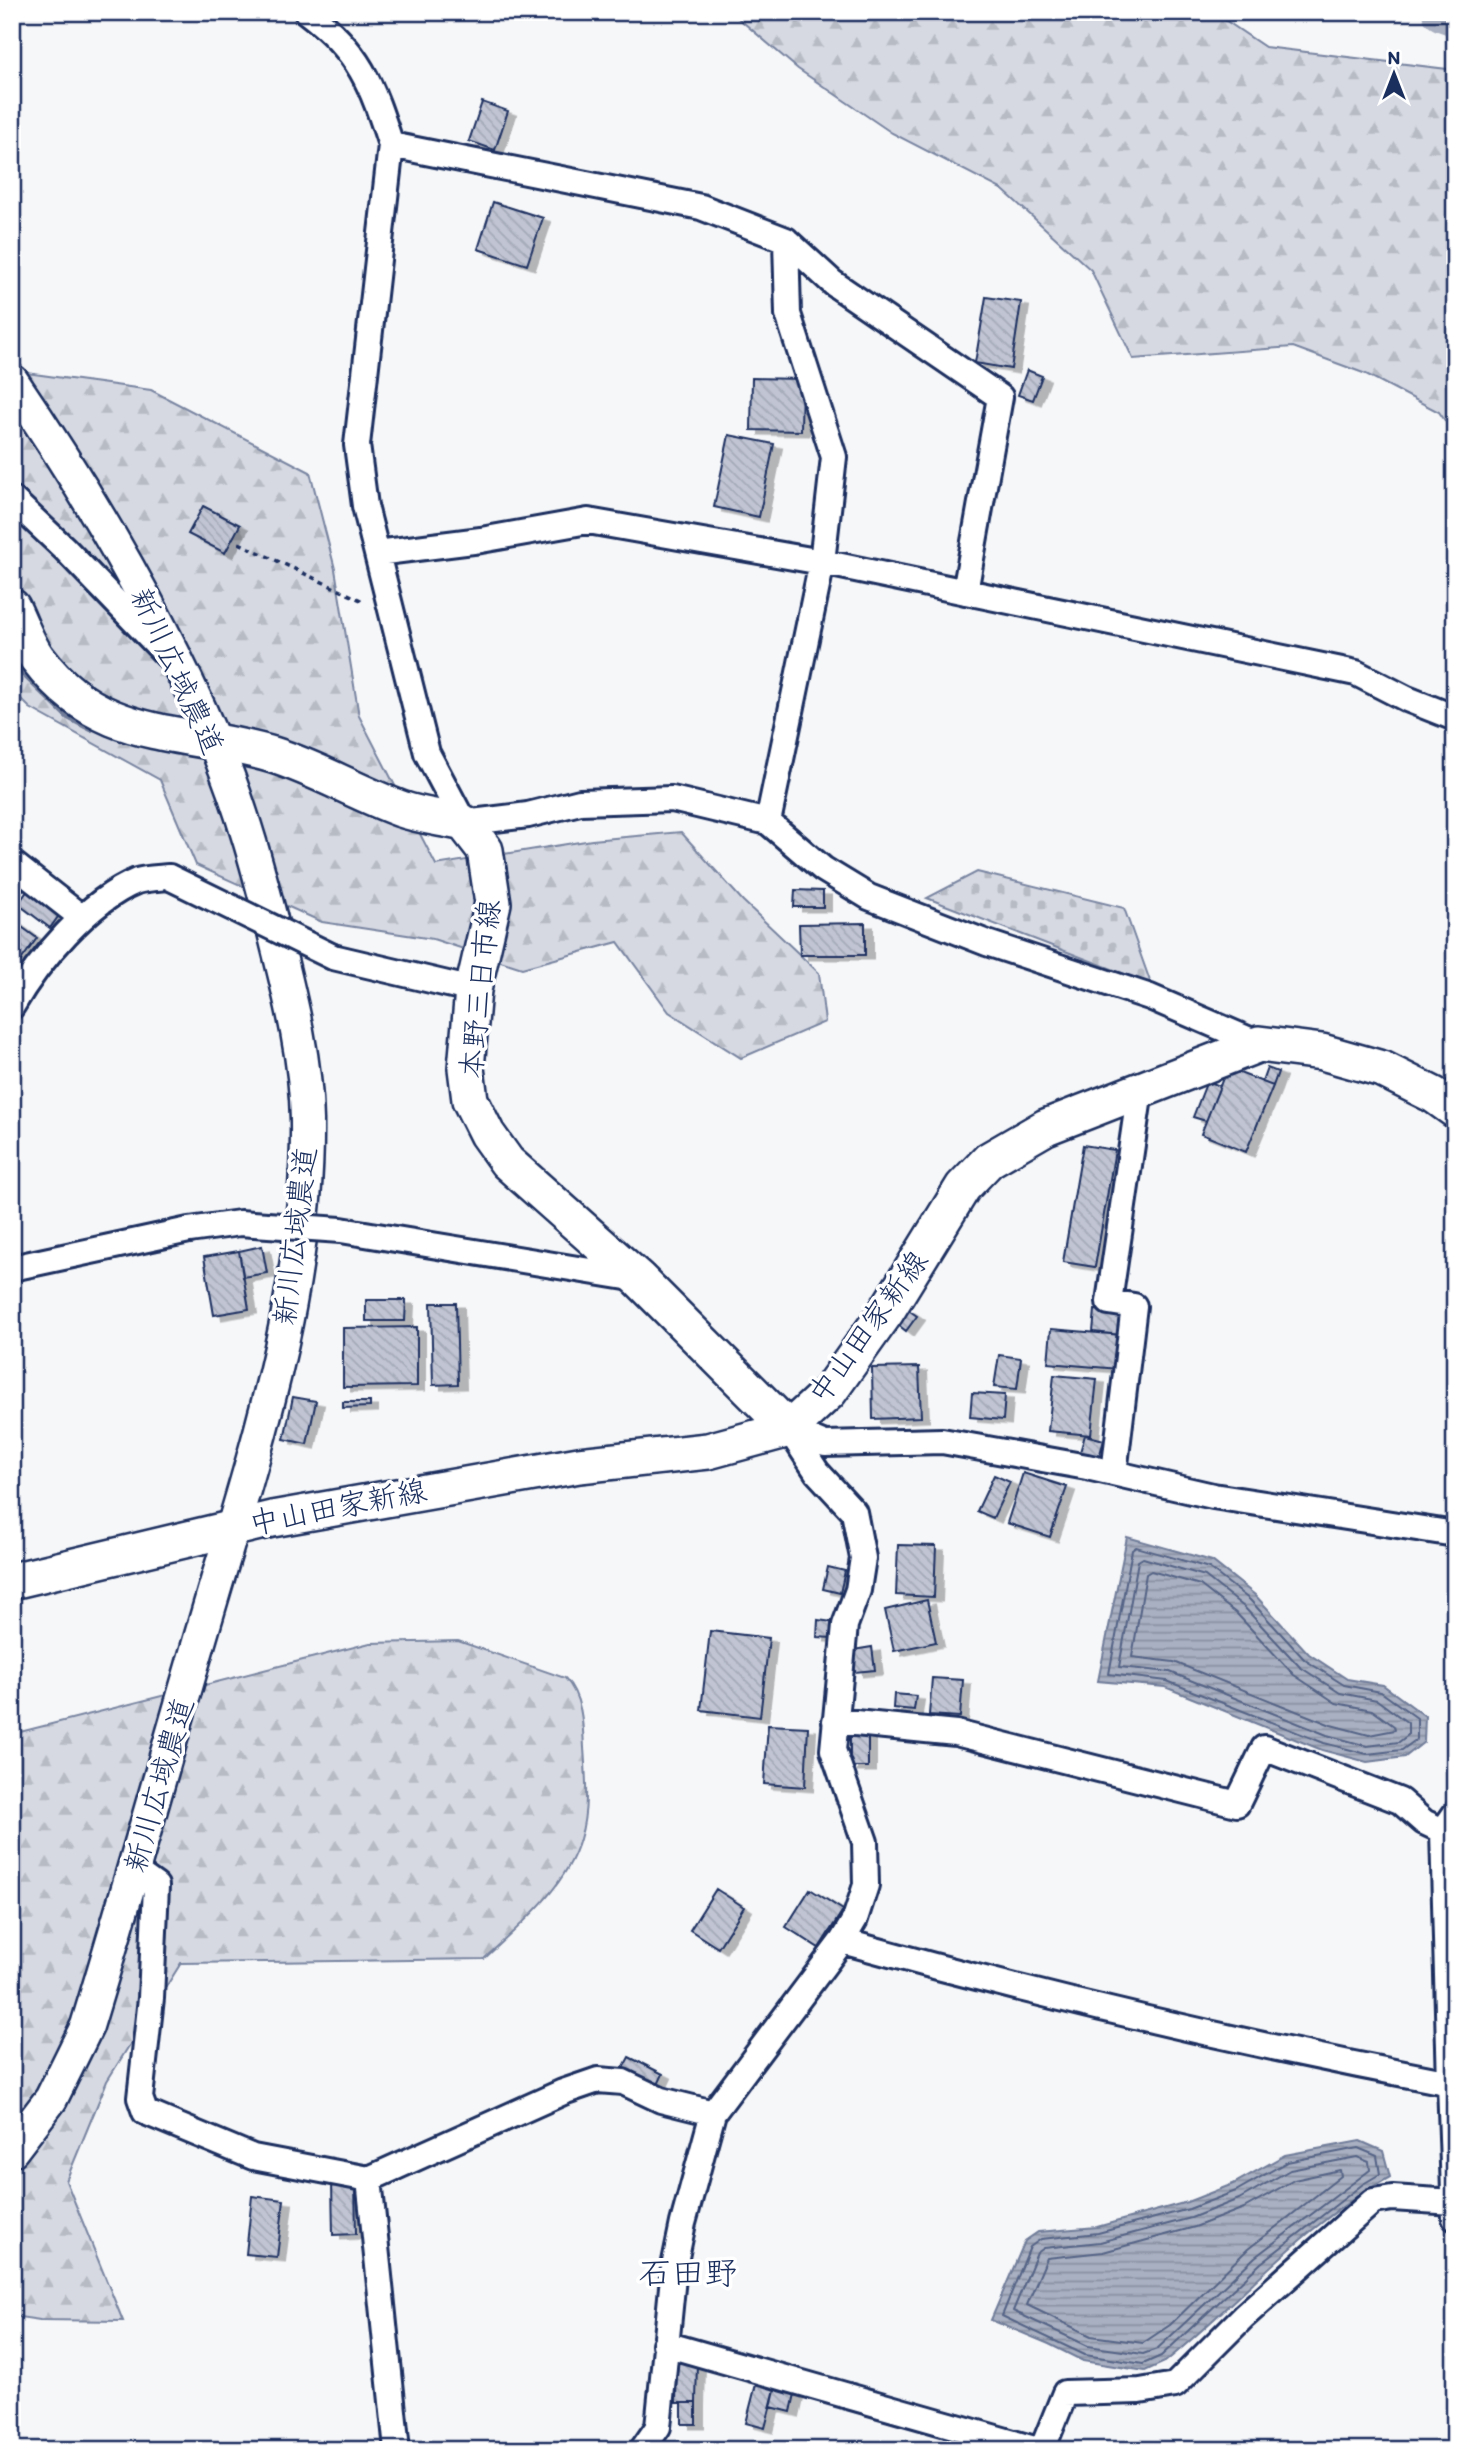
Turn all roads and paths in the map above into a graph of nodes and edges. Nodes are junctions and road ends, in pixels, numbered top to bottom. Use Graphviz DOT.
graph roads {
  1 [pos="307,12"];
  2 [pos="391,145"];
  3 [pos="786,240"];
  4 [pos="12,381"];
  5 [pos="12,499"];
  6 [pos="239,543"];
  7 [pos="377,553"];
  8 [pos="822,562"];
  9 [pos="965,592"];
  10 [pos="12,607"];
  11 [pos="393,615"];
  12 [pos="177,665"];
  13 [pos="1455,718"];
  14 [pos="214,741"];
  15 [pos="768,822"];
  16 [pos="464,823"];
  17 [pos="12,863"];
  18 [pos="81,917"];
  19 [pos="473,990"];
  20 [pos="12,1006"];
  21 [pos="1259,1044"];
  22 [pos="1140,1090"];
  23 [pos="1455,1110"];
  24 [pos="12,1268"];
  25 [pos="639,1279"];
  26 [pos="789,1429"];
  27 [pos="1114,1474"];
  28 [pos="235,1526"];
  29 [pos="1455,1534"];
  30 [pos="12,1581"];
  31 [pos="835,1721"];
  32 [pos="1449,1822"];
  33 [pos="135,1871"];
  34 [pos="842,1941"];
  35 [pos="1450,2083"];
  36 [pos="713,2113"];
  37 [pos="12,2150"];
  38 [pos="369,2179"];
  39 [pos="1454,2202"];
  40 [pos="1455,2218"];
  41 [pos="665,2344"];
  42 [pos="397,2450"];
  43 [pos="642,2450"];
  44 [pos="1040,2450"];
  1 -- 2 [label="street"];
  2 -- 3 [label="street"];
  2 -- 7 [label="street"];
  3 -- 8 [label="street"];
  3 -- 9 [label="street"];
  4 -- 12 [label="street, 新川広域農道"];
  5 -- 12 [label="street"];
  6 -- 11 [label="path"];
  7 -- 8 [label="street"];
  7 -- 11 [label="street"];
  8 -- 9 [label="street"];
  8 -- 15 [label="street"];
  9 -- 13 [label="street"];
  10 -- 14 [label="main road"];
  11 -- 16 [label="street"];
  12 -- 14 [label="street, 新川広域農道"];
  14 -- 16 [label="main road"];
  14 -- 28 [label="street, 新川広域農道"];
  15 -- 16 [label="street"];
  15 -- 21 [label="street"];
  16 -- 19 [label="main road, 本野三日市線"];
  17 -- 18 [label="street"];
  18 -- 19 [label="street, bridge"];
  18 -- 20 [label="street"];
  19 -- 25 [label="main road, 本野三日市線"];
  21 -- 22 [label="main road, 中山田家新線"];
  21 -- 23 [label="main road, 中山田家新線"];
  22 -- 26 [label="main road, 中山田家新線"];
  22 -- 27 [label="street"];
  24 -- 25 [label="street, bridge"];
  25 -- 26 [label="main road, 本野三日市線"];
  26 -- 27 [label="street"];
  26 -- 28 [label="main road, 中山田家新線"];
  26 -- 31 [label="street"];
  27 -- 29 [label="street"];
  28 -- 30 [label="main road, 中山田家新線"];
  28 -- 33 [label="street, 新川広域農道"];
  31 -- 32 [label="street"];
  31 -- 34 [label="street"];
  32 -- 35 [label="street"];
  33 -- 37 [label="street, 新川広域農道"];
  33 -- 38 [label="street"];
  34 -- 35 [label="street"];
  34 -- 36 [label="street"];
  35 -- 39 [label="street"];
  36 -- 38 [label="street"];
  36 -- 41 [label="street"];
  38 -- 42 [label="street"];
  39 -- 40 [label="street"];
  39 -- 44 [label="street"];
  41 -- 43 [label="street"];
  41 -- 44 [label="street"];
}
